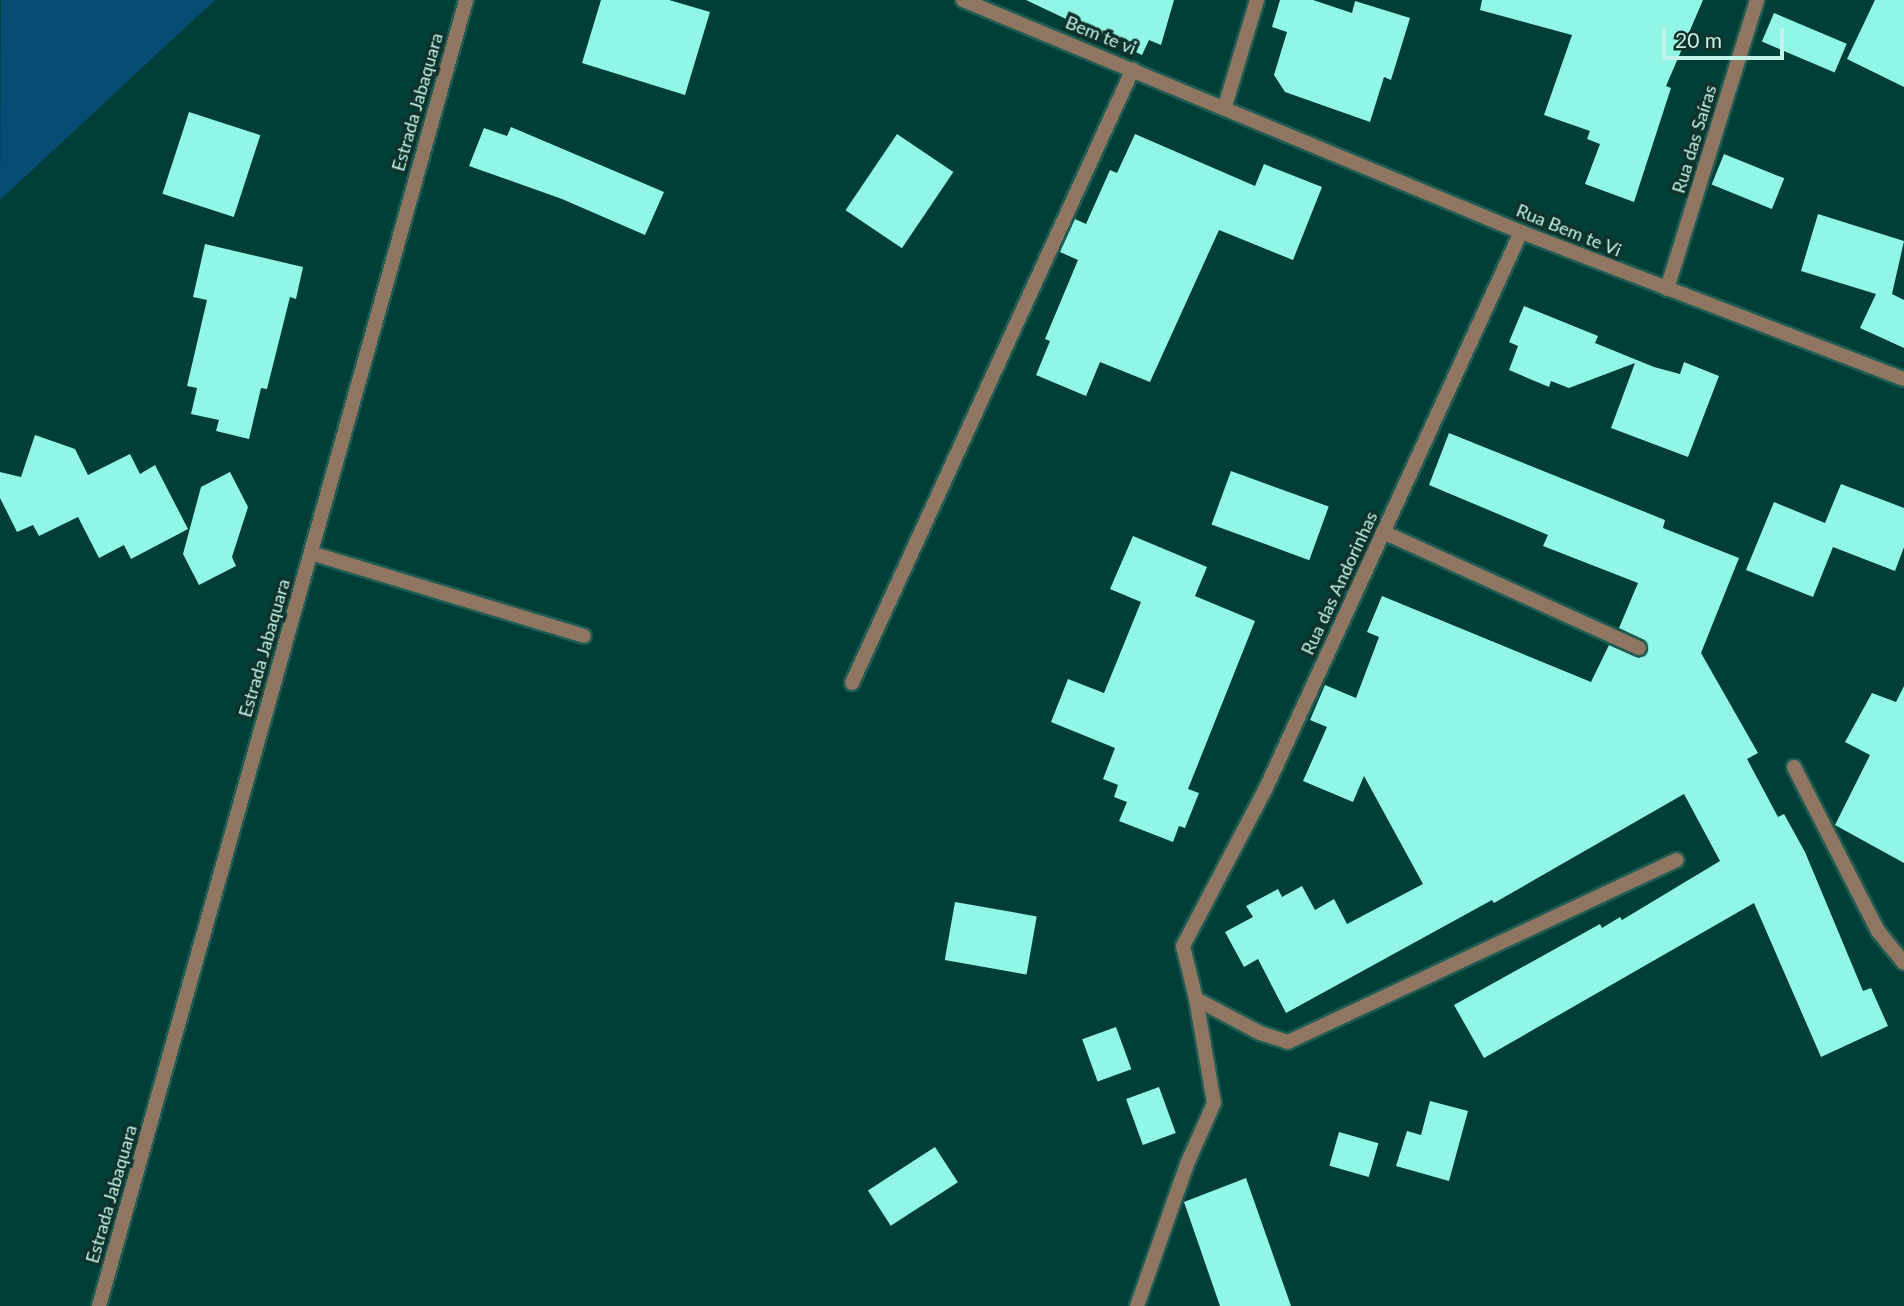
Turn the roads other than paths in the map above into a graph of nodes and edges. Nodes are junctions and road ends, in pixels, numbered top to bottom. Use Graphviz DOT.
graph roads {
  1 [pos="466,0"];
  2 [pos="963,0"];
  3 [pos="1257,0"];
  4 [pos="1757,0"];
  5 [pos="1133,69"];
  6 [pos="1224,106"];
  7 [pos="1521,232"];
  8 [pos="1667,289"];
  9 [pos="1904,379"];
  10 [pos="1384,532"];
  11 [pos="311,553"];
  12 [pos="584,636"];
  13 [pos="1639,648"];
  14 [pos="852,683"];
  15 [pos="1794,767"];
  16 [pos="1677,860"];
  17 [pos="1904,963"];
  18 [pos="1196,999"];
  19 [pos="99,1306"];
  20 [pos="1137,1306"];
  1 -- 11 [label="street, Estrada Jabaquara"];
  2 -- 5 [label="street, Bem te vi"];
  3 -- 6 [label="street"];
  4 -- 8 [label="street, Rua das Saíras"];
  5 -- 6 [label="street, Bem te vi"];
  5 -- 14 [label="street"];
  6 -- 7 [label="street, Rua Bem te Vi"];
  7 -- 8 [label="street, Rua Bem te Vi"];
  7 -- 10 [label="street, Rua das Andorinhas"];
  8 -- 9 [label="street, Rua Bem te Vi"];
  10 -- 13 [label="street"];
  10 -- 18 [label="street, Rua das Andorinhas"];
  11 -- 12 [label="street"];
  11 -- 19 [label="street, Estrada Jabaquara"];
  15 -- 17 [label="street"];
  16 -- 18 [label="street"];
  18 -- 20 [label="street"];
}
